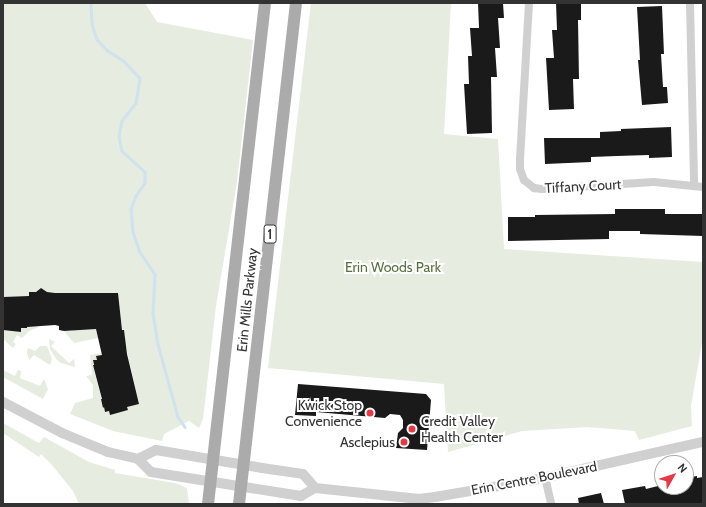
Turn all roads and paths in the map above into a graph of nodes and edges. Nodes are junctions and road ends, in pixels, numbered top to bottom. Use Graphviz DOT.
graph roads {
  1 [pos="265,3"];
  2 [pos="296,3"];
  3 [pos="529,3"];
  4 [pos="690,3"];
  5 [pos="694,185"];
  6 [pos="703,187"];
  7 [pos="3,402"];
  8 [pos="703,442"];
  9 [pos="138,459"];
  10 [pos="213,460"];
  11 [pos="245,465"];
  12 [pos="545,477"];
  13 [pos="211,481"];
  14 [pos="242,486"];
  15 [pos="315,488"];
  16 [pos="208,504"];
  17 [pos="239,504"];
  18 [pos="551,504"];
  1 -- 10 [label="main road, Erin Mills Parkway"];
  2 -- 11 [label="main road, Erin Mills Parkway / 1"];
  3 -- 5 [label="street, Tiffany Court"];
  4 -- 5 [label="street"];
  5 -- 6 [label="street, Tiffany Court"];
  7 -- 9 [label="street, Erin Centre Boulevard"];
  8 -- 12 [label="street, Erin Centre Boulevard"];
  9 -- 10 [label="street"];
  9 -- 13 [label="street, Erin Centre Boulevard"];
  10 -- 11 [label="street"];
  10 -- 13 [label="main road, Erin Mills Parkway"];
  11 -- 14 [label="main road, Erin Mills Parkway / 1"];
  11 -- 15 [label="street"];
  12 -- 15 [label="street, Erin Centre Boulevard"];
  12 -- 18 [label="street"];
  13 -- 14 [label="street, Erin Centre Boulevard"];
  13 -- 16 [label="main road, Erin Mills Parkway"];
  14 -- 15 [label="street, Erin Centre Boulevard"];
  14 -- 17 [label="main road, Erin Mills Parkway / 1"];
}
